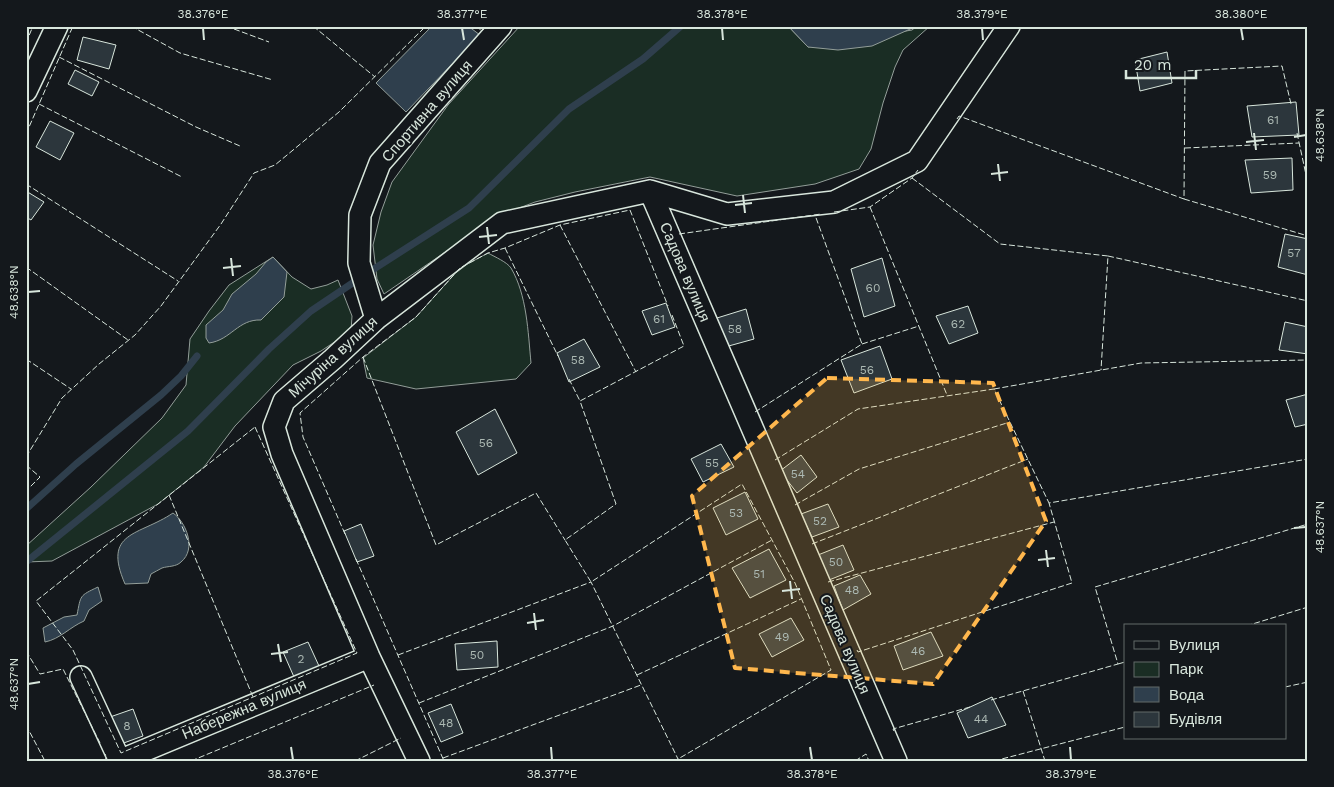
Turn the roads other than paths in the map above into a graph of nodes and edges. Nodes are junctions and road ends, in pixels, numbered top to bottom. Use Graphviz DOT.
graph roads {
  1 [pos="57,26"];
  2 [pos="501,26"];
  3 [pos="1009,26"];
  4 [pos="26,92"];
  5 [pos="650,191"];
  6 [pos="376,319"];
  7 [pos="369,657"];
  8 [pos="80,677"];
  9 [pos="119,761"];
  10 [pos="420,761"];
  11 [pos="896,761"];
  1 -- 4 [label="street"];
  2 -- 6 [label="street, Спортивна вулиця"];
  3 -- 5 [label="street, Садова вулиця"];
  5 -- 6 [label="street, Мічуріна вулиця"];
  5 -- 11 [label="street, Садова вулиця"];
  6 -- 7 [label="street, Мічуріна вулиця"];
  7 -- 9 [label="street, Набережна вулиця"];
  7 -- 10 [label="street, Мічуріна вулиця"];
  8 -- 9 [label="street"];
}
